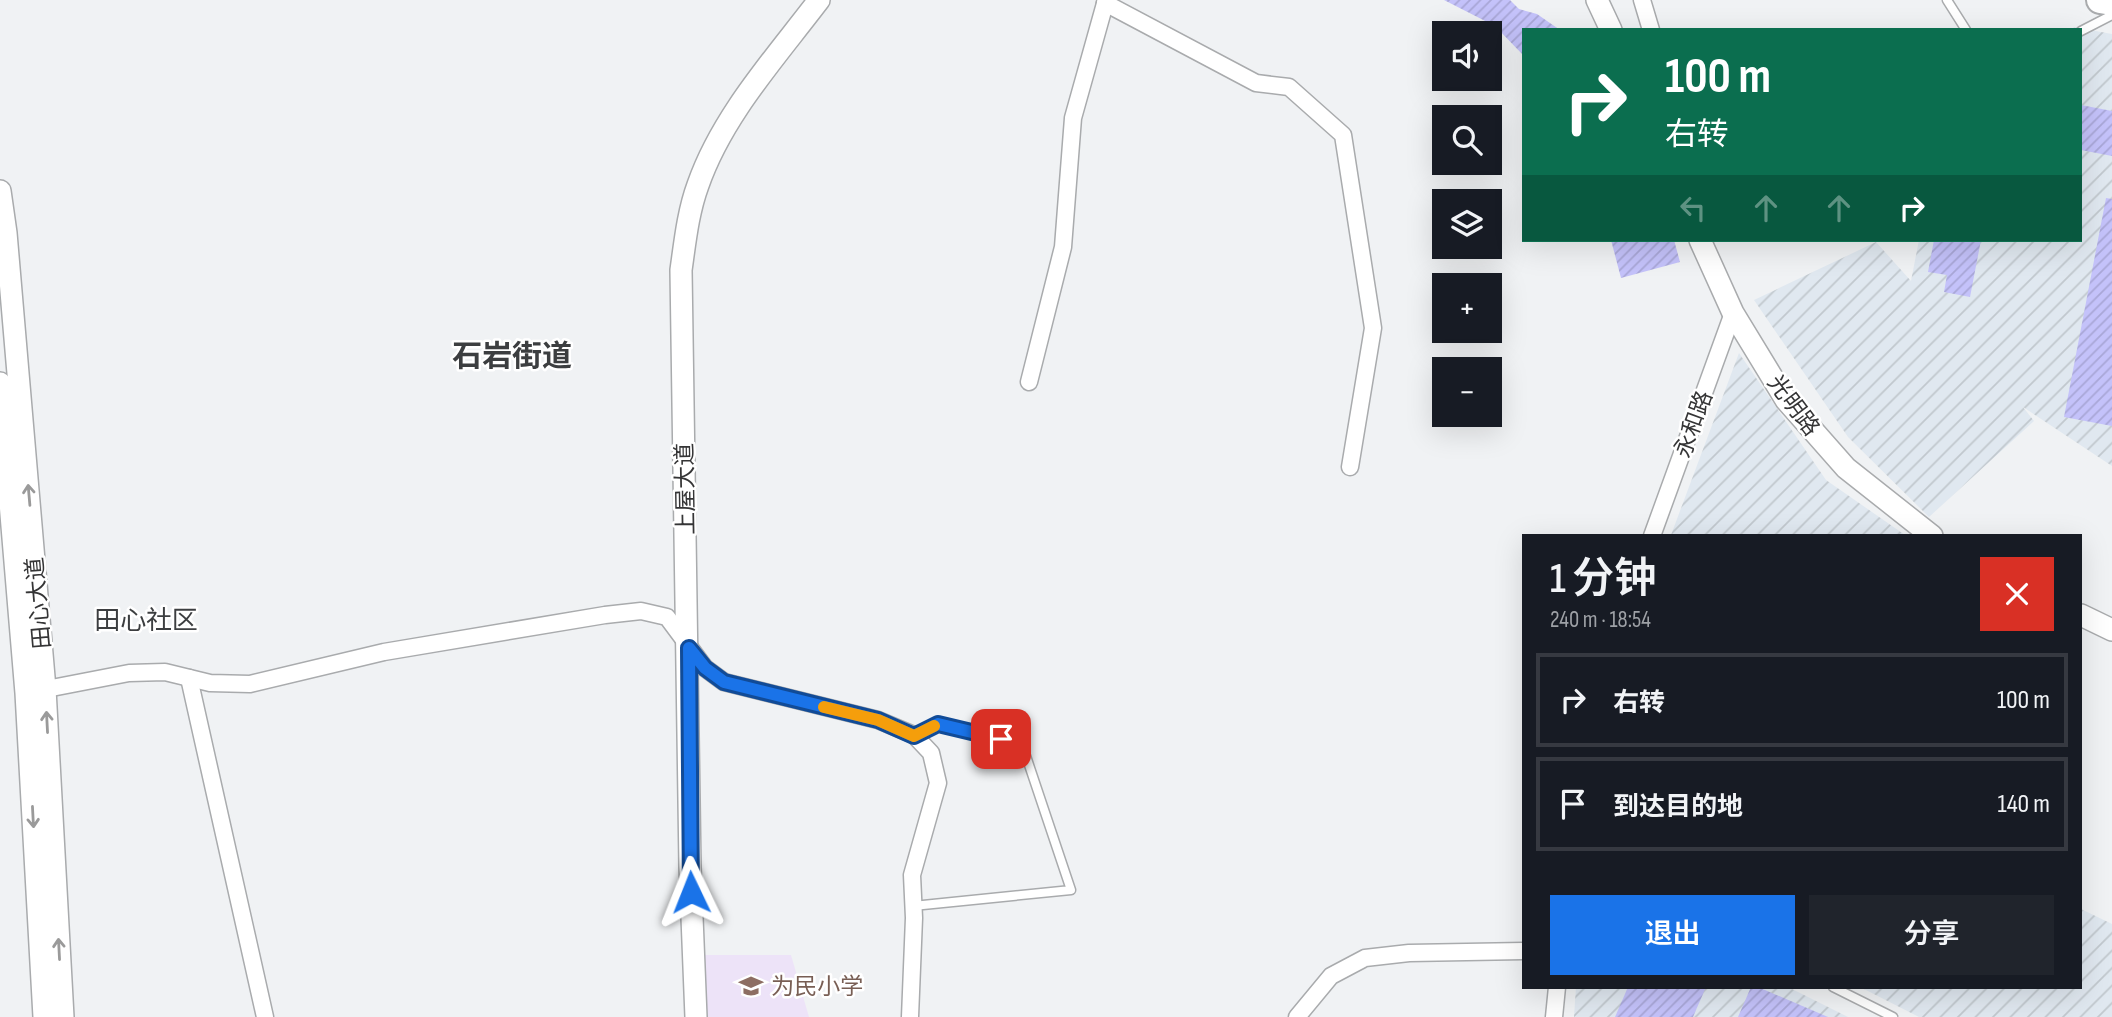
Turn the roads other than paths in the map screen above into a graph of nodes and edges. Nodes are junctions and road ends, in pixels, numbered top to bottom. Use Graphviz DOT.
graph roads {
  1 [pos="819,0"];
  2 [pos="1597,0"];
  3 [pos="1642,0"];
  4 [pos="1948,0"];
  5 [pos="2100,0"];
  6 [pos="1106,2"];
  7 [pos="2112,2"];
  8 [pos="2112,15"];
  9 [pos="1610,28"];
  10 [pos="1650,28"];
  11 [pos="1965,28"];
  12 [pos="2082,30"];
  13 [pos="0,191"];
  14 [pos="1701,242"];
  15 [pos="1734,313"];
  16 [pos="1029,382"];
  17 [pos="0,383"];
  18 [pos="1,416"];
  19 [pos="1350,467"];
  20 [pos="1653,534"];
  21 [pos="1929,534"];
  22 [pos="2082,615"];
  23 [pos="2112,630"];
  24 [pos="689,648"];
  25 [pos="189,678"];
  26 [pos="36,691"];
  27 [pos="914,736"];
  28 [pos="913,906"];
  29 [pos="1522,951"];
  30 [pos="1557,989"];
  31 [pos="1837,989"];
  32 [pos="44,1017"];
  33 [pos="63,1017"];
  34 [pos="265,1017"];
  35 [pos="696,1017"];
  36 [pos="910,1017"];
  37 [pos="1297,1017"];
  38 [pos="1555,1017"];
  39 [pos="1893,1017"];
  1 -- 24 [label="street, 上屋大道"];
  2 -- 9 [label="street"];
  3 -- 10 [label="street"];
  4 -- 11 [label="lane"];
  5 -- 7 [label="main road"];
  6 -- 16 [label="street"];
  6 -- 19 [label="street"];
  8 -- 12 [label="lane"];
  26 -- 13 [label="street, 田心大道, one-way"];
  14 -- 15 [label="street, 光明路"];
  15 -- 20 [label="street, 永和路"];
  15 -- 21 [label="street, 光明路"];
  17 -- 18 [label="street, 田心大道"];
  18 -- 26 [label="street, 田心大道"];
  22 -- 23 [label="street"];
  24 -- 25 [label="street"];
  24 -- 27 [label="street"];
  24 -- 35 [label="street, 上屋大道"];
  25 -- 26 [label="street"];
  25 -- 34 [label="street"];
  26 -- 32 [label="street, 田心大道, one-way"];
  33 -- 26 [label="street, 田心大道, one-way"];
  27 -- 28 [label="street"];
  27 -- 28 [label="lane"];
  28 -- 36 [label="street"];
  29 -- 37 [label="street"];
  30 -- 38 [label="street"];
  31 -- 39 [label="lane"];
}
